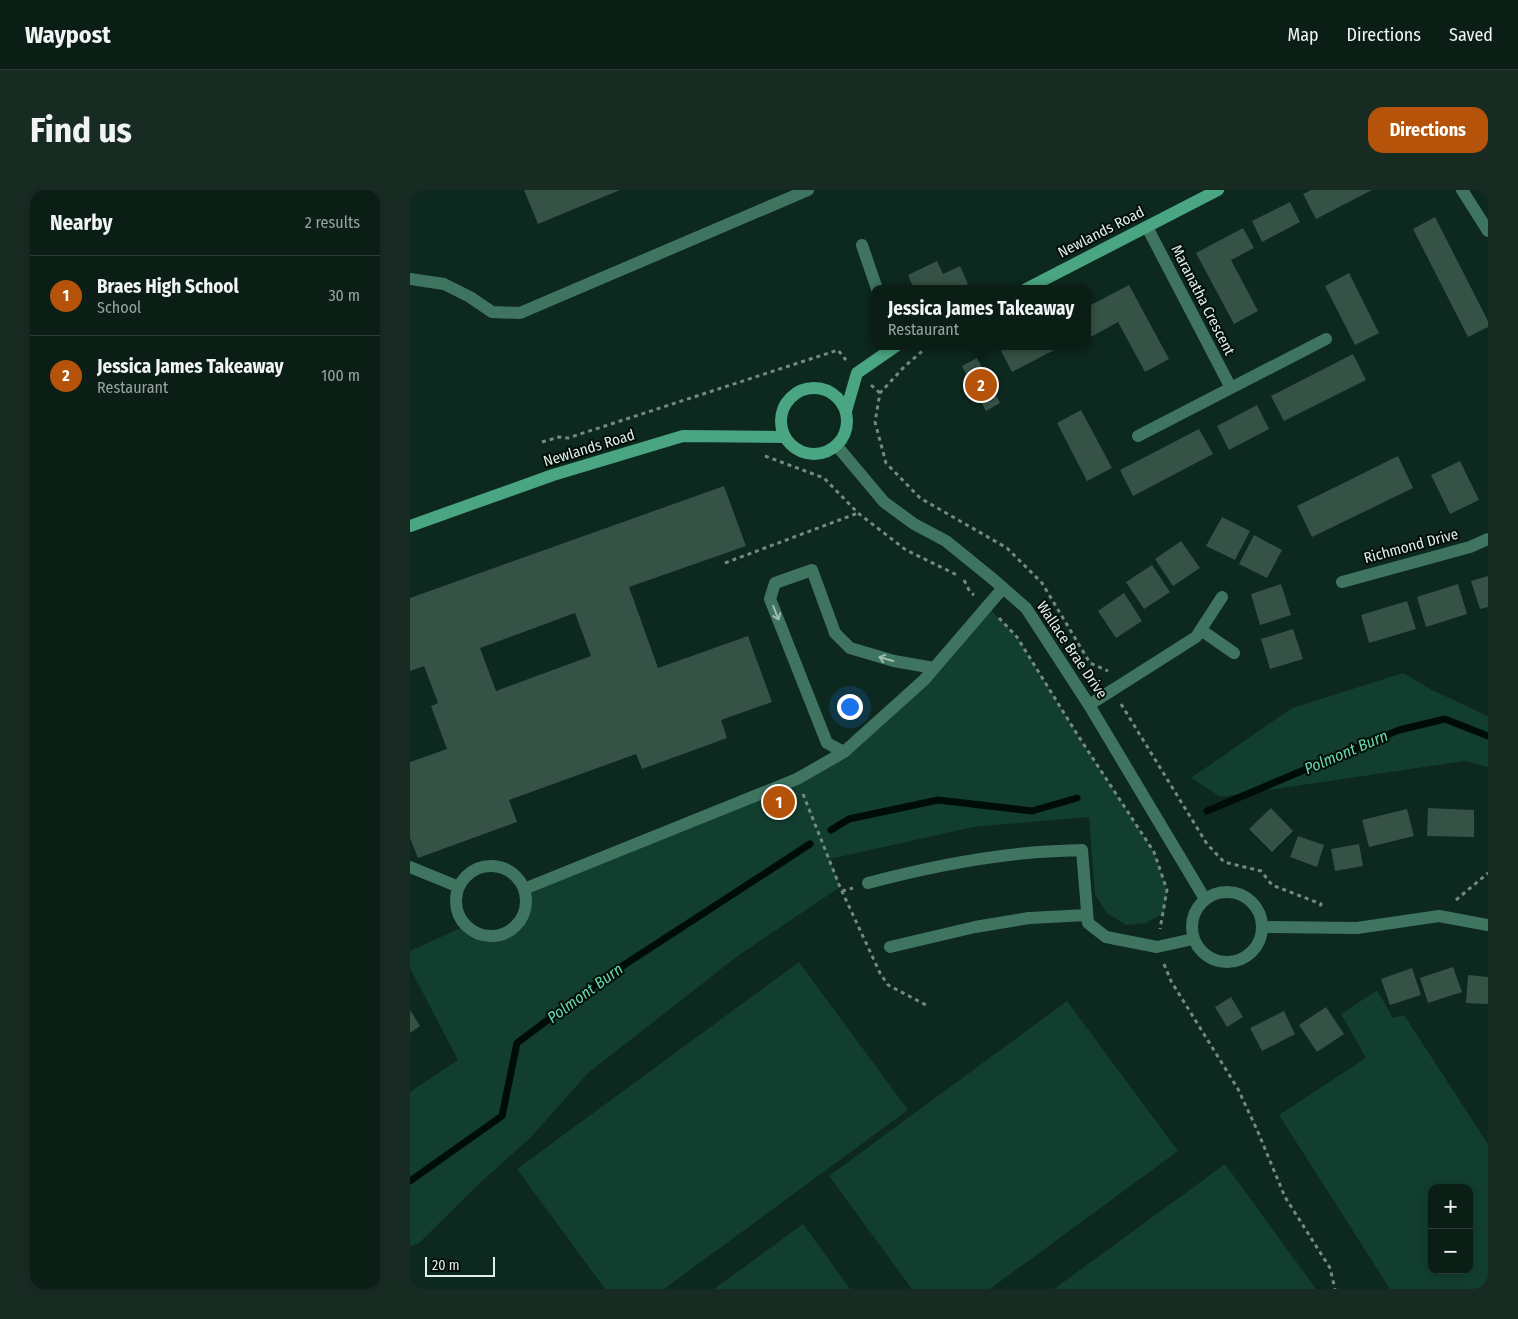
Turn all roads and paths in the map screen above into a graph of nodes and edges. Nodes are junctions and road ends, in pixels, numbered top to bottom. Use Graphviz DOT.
graph roads {
  1 [pos="808,190"];
  2 [pos="1218,190"];
  3 [pos="1462,190"];
  4 [pos="1147,227"];
  5 [pos="1488,231"];
  6 [pos="862,245"];
  7 [pos="410,279"];
  8 [pos="876,285"];
  9 [pos="1034,285"];
  10 [pos="1326,339"];
  11 [pos="890,350"];
  12 [pos="857,374"];
  13 [pos="1231,388"];
  14 [pos="880,393"];
  15 [pos="846,411"];
  16 [pos="1138,436"];
  17 [pos="785,437"];
  18 [pos="542,442"];
  19 [pos="836,446"];
  20 [pos="763,455"];
  21 [pos="858,513"];
  22 [pos="410,526"];
  23 [pos="1488,539"];
  24 [pos="725,563"];
  25 [pos="1342,582"];
  26 [pos="1003,588"];
  27 [pos="1222,597"];
  28 [pos="987,606"];
  29 [pos="1201,630"];
  30 [pos="1234,654"];
  31 [pos="934,668"];
  32 [pos="1089,705"];
  33 [pos="844,752"];
  34 [pos="798,779"];
  35 [pos="410,867"];
  36 [pos="1488,872"];
  37 [pos="868,883"];
  38 [pos="459,887"];
  39 [pos="524,889"];
  40 [pos="1205,899"];
  41 [pos="1087,915"];
  42 [pos="1439,916"];
  43 [pos="1488,925"];
  44 [pos="1263,927"];
  45 [pos="1193,939"];
  46 [pos="890,947"];
  47 [pos="926,1005"];
  1 -- 7 [label="street"];
  2 -- 4 [label="main road, Newlands Road"];
  3 -- 5 [label="street"];
  4 -- 9 [label="main road, Newlands Road"];
  4 -- 13 [label="street, Maranatha Crescent"];
  6 -- 8 [label="street"];
  10 -- 13 [label="street"];
  11 -- 12 [label="main road"];
  12 -- 14 [label="path"];
  12 -- 15 [label="main road"];
  12 -- 18 [label="path"];
  13 -- 16 [label="street"];
  15 -- 17 [label="main road"];
  15 -- 19 [label="main road"];
  17 -- 19 [label="main road"];
  17 -- 22 [label="main road, Newlands Road"];
  19 -- 26 [label="street, Wallace Brae Drive"];
  20 -- 21 [label="path"];
  21 -- 24 [label="path"];
  21 -- 28 [label="path"];
  23 -- 25 [label="street, Richmond Drive"];
  26 -- 28 [label="street"];
  26 -- 32 [label="street, Wallace Brae Drive"];
  27 -- 29 [label="street"];
  28 -- 31 [label="street"];
  29 -- 30 [label="street"];
  29 -- 32 [label="street"];
  31 -- 33 [label="street"];
  31 -- 33 [label="street, one-way"];
  32 -- 40 [label="street, Wallace Brae Drive"];
  33 -- 34 [label="street"];
  34 -- 39 [label="street"];
  34 -- 47 [label="path"];
  35 -- 38 [label="street"];
  36 -- 42 [label="path"];
  37 -- 41 [label="street"];
  38 -- 39 [label="street"];
  38 -- 39 [label="street"];
  40 -- 44 [label="street"];
  40 -- 45 [label="street"];
  41 -- 45 [label="street"];
  41 -- 46 [label="street"];
  42 -- 43 [label="street"];
  42 -- 44 [label="street"];
  44 -- 45 [label="street"];
}
